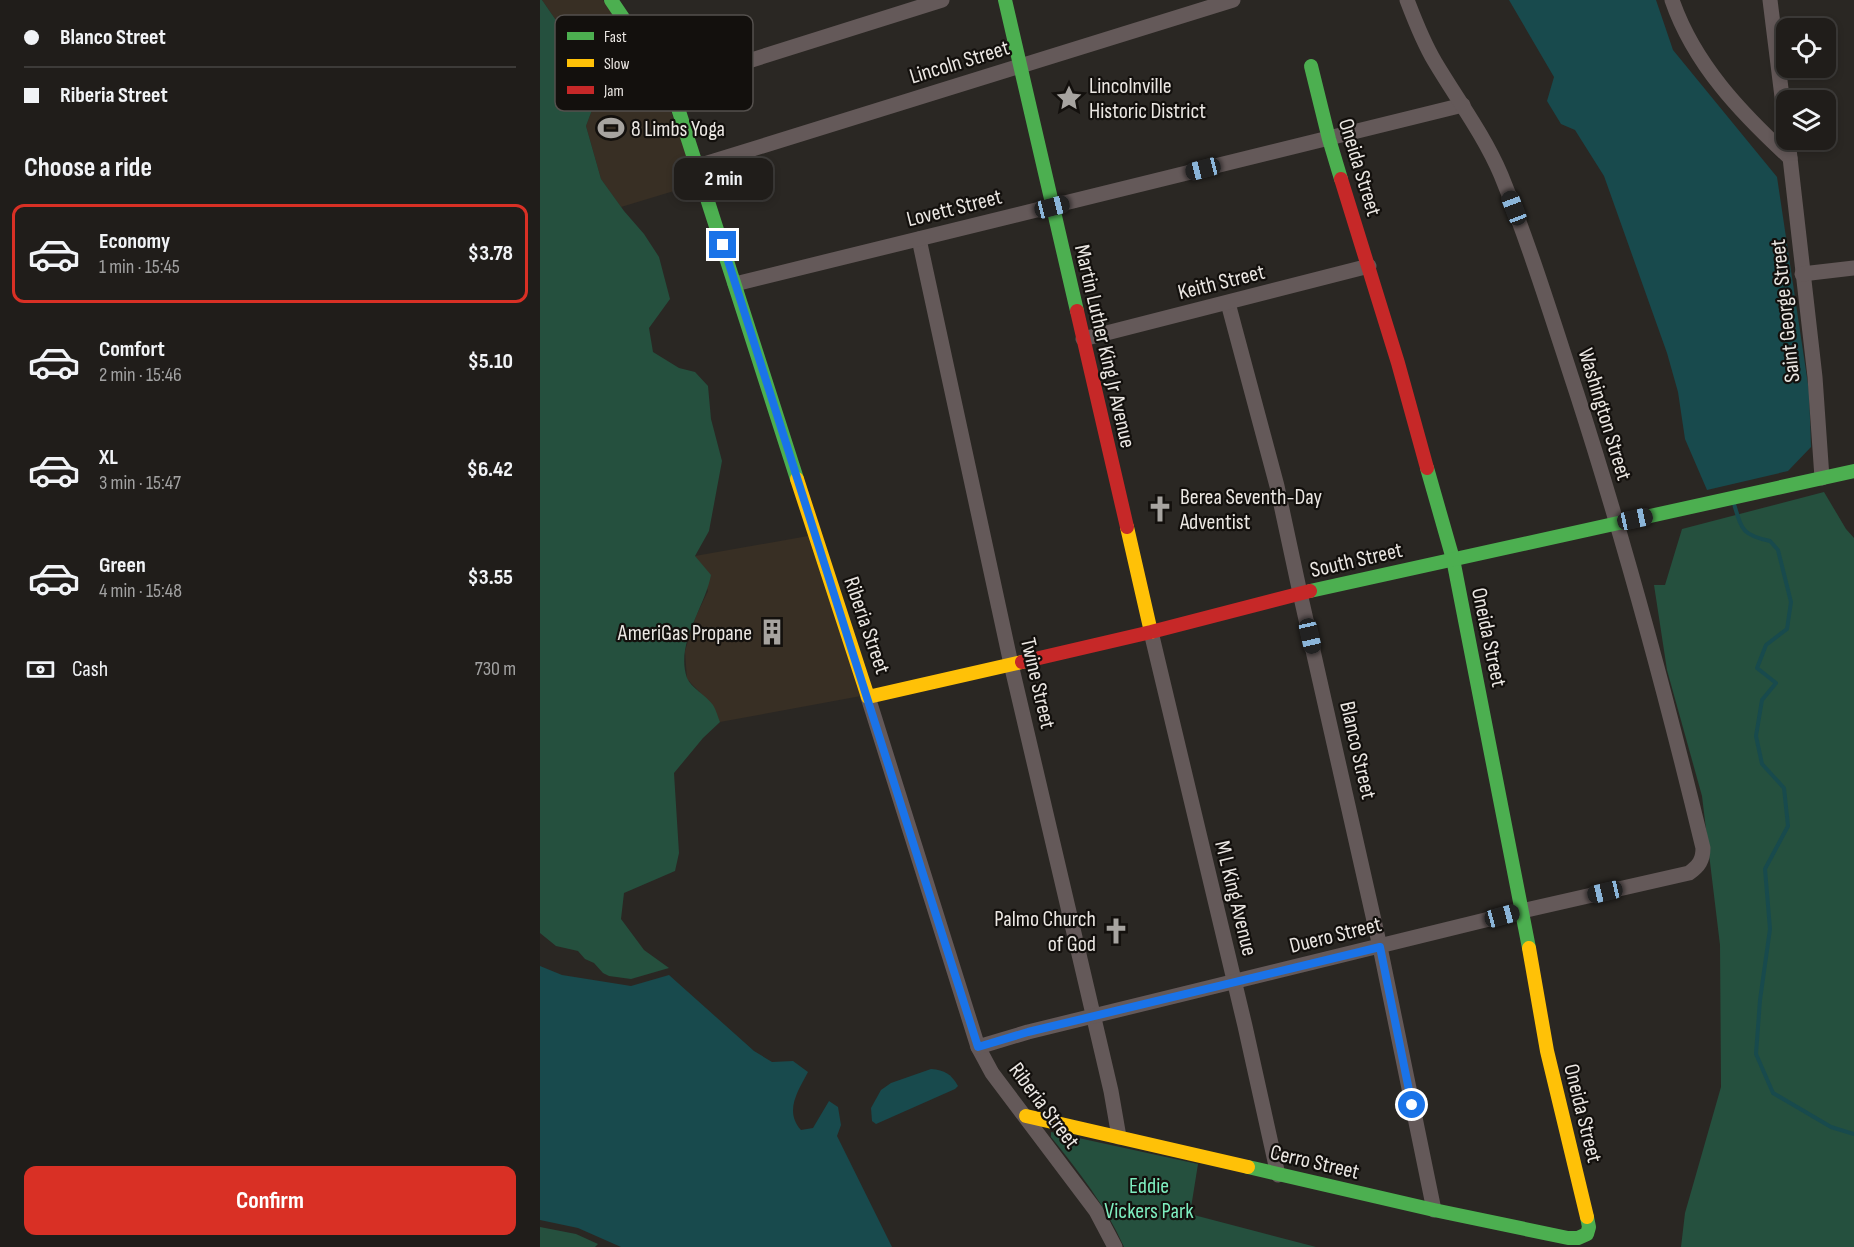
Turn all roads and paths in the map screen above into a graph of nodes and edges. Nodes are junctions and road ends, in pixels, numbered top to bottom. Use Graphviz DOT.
graph roads {
  1 [pos="611,0"];
  2 [pos="942,0"];
  3 [pos="1005,0"];
  4 [pos="1233,0"];
  5 [pos="1407,0"];
  6 [pos="1672,0"];
  7 [pos="1770,0"];
  8 [pos="912,4"];
  9 [pos="621,15"];
  10 [pos="753,58"];
  11 [pos="1020,66"];
  12 [pos="1311,66"];
  13 [pos="1781,90"];
  14 [pos="1463,105"];
  15 [pos="679,111"];
  16 [pos="1329,139"];
  17 [pos="1789,150"];
  18 [pos="1790,158"];
  19 [pos="698,166"];
  20 [pos="1052,207"];
  21 [pos="919,239"];
  22 [pos="1369,266"];
  23 [pos="1854,268"];
  24 [pos="1802,274"];
  25 [pos="735,284"];
  26 [pos="1228,303"];
  27 [pos="1083,339"];
  28 [pos="1854,471"];
  29 [pos="1821,478"];
  30 [pos="1616,523"];
  31 [pos="1453,559"];
  32 [pos="1300,593"];
  33 [pos="1150,632"];
  34 [pos="1011,664"];
  35 [pos="868,697"];
  36 [pos="1700,863"];
  37 [pos="1522,911"];
  38 [pos="1380,947"];
  39 [pos="1234,981"];
  40 [pos="1093,1017"];
  41 [pos="978,1047"];
  42 [pos="1026,1116"];
  43 [pos="1119,1137"];
  44 [pos="1278,1174"];
  45 [pos="1434,1210"];
  46 [pos="1589,1227"];
  47 [pos="1115,1247"];
  1 -- 9 [label="street, Riberia Street"];
  2 -- 8 [label="street"];
  3 -- 11 [label="street, Martin Luther King Jr Avenue"];
  4 -- 11 [label="street, Lincoln Street"];
  5 -- 14 [label="street, Washington Street"];
  6 -- 18 [label="street"];
  7 -- 13 [label="street"];
  8 -- 10 [label="street"];
  11 -- 19 [label="street, Lincoln Street"];
  11 -- 20 [label="street, Martin Luther King Jr Avenue"];
  12 -- 16 [label="street, Oneida Street"];
  14 -- 16 [label="street, Lovett Street"];
  14 -- 30 [label="street, Washington Street"];
  15 -- 19 [label="street, Riberia Street"];
  16 -- 20 [label="street, Lovett Street"];
  16 -- 22 [label="street, Oneida Street"];
  17 -- 18 [label="street, Saint George Street"];
  18 -- 24 [label="street, Saint George Street"];
  19 -- 25 [label="street, Riberia Street"];
  20 -- 21 [label="street, Lovett Street"];
  20 -- 27 [label="street, Martin Luther King Jr Avenue"];
  21 -- 25 [label="street, Lovett Street"];
  21 -- 34 [label="street, Twine Street"];
  22 -- 26 [label="street, Keith Street"];
  22 -- 31 [label="street, Oneida Street"];
  23 -- 24 [label="street"];
  24 -- 29 [label="street, Saint George Street"];
  25 -- 35 [label="street, Riberia Street"];
  26 -- 27 [label="street, Keith Street"];
  26 -- 32 [label="street, Blanco Street"];
  27 -- 33 [label="street, Martin Luther King Jr Avenue"];
  28 -- 29 [label="street, South Street"];
  29 -- 30 [label="street, South Street"];
  30 -- 31 [label="street, South Street"];
  30 -- 36 [label="street, Washington Street"];
  31 -- 32 [label="street, South Street"];
  31 -- 37 [label="street, Oneida Street"];
  32 -- 33 [label="street, South Street"];
  32 -- 38 [label="street, Blanco Street"];
  33 -- 34 [label="street, South Street"];
  33 -- 39 [label="street, M L King Avenue"];
  34 -- 35 [label="street, South Street"];
  34 -- 40 [label="street, Twine Street"];
  35 -- 41 [label="street, Riberia Street"];
  36 -- 37 [label="street, Duero Street"];
  37 -- 38 [label="street, Duero Street"];
  37 -- 46 [label="street, Oneida Street"];
  38 -- 39 [label="street, Duero Street"];
  38 -- 45 [label="street, Blanco Street"];
  39 -- 40 [label="street, Duero Street"];
  39 -- 44 [label="street, M L King Avenue"];
  40 -- 41 [label="street, Duero Street"];
  40 -- 43 [label="street, Twine Street"];
  41 -- 42 [label="street, Riberia Street"];
  42 -- 43 [label="street, Cerro Street"];
  42 -- 47 [label="street, Riberia Street"];
  43 -- 44 [label="street, Cerro Street"];
  44 -- 45 [label="street, Cerro Street"];
  45 -- 46 [label="street, Cerro Street"];
}
